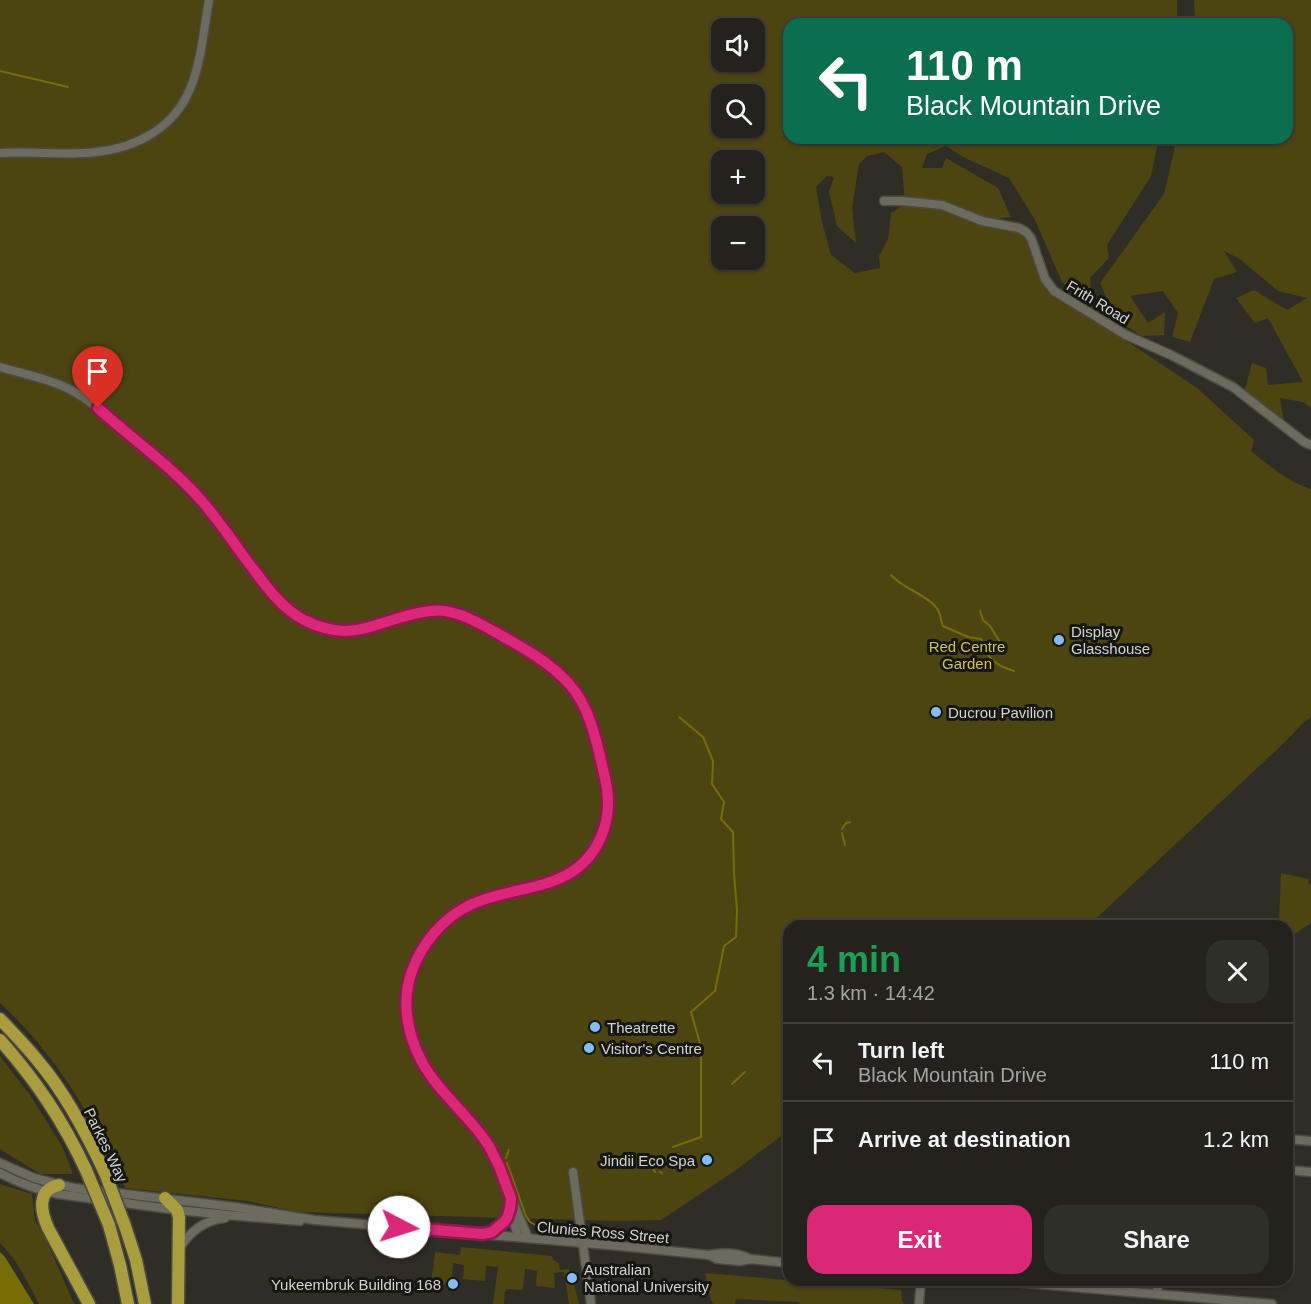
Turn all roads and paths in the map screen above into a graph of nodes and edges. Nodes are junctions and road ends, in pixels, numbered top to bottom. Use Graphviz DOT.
graph roads {
  1 [pos="209,0"];
  2 [pos="0,153"];
  3 [pos="884,201"];
  4 [pos="0,367"];
  5 [pos="1311,445"];
  6 [pos="0,1019"];
  7 [pos="0,1040"];
  8 [pos="1293,1140"];
  9 [pos="1311,1141"];
  10 [pos="0,1163"];
  11 [pos="1293,1170"];
  12 [pos="573,1172"];
  13 [pos="1311,1172"];
  14 [pos="0,1173"];
  15 [pos="59,1185"];
  16 [pos="46,1192"];
  17 [pos="165,1198"];
  18 [pos="511,1198"];
  19 [pos="510,1209"];
  20 [pos="177,1210"];
  21 [pos="238,1216"];
  22 [pos="315,1220"];
  23 [pos="483,1234"];
  24 [pos="518,1237"];
  25 [pos="528,1238"];
  26 [pos="582,1243"];
  27 [pos="179,1249"];
  28 [pos="783,1262"];
  29 [pos="920,1286"];
  30 [pos="1062,1286"];
  31 [pos="1158,1286"];
  32 [pos="1157,1294"];
  33 [pos="89,1304"];
  34 [pos="128,1304"];
  35 [pos="145,1304"];
  36 [pos="178,1304"];
  37 [pos="591,1304"];
  38 [pos="919,1304"];
  39 [pos="1272,1304"];
  1 -- 2 [label="street"];
  3 -- 5 [label="street, Frith Road"];
  4 -- 18 [label="street"];
  6 -- 35 [label="highway, Parkes Way, bridge"];
  7 -- 34 [label="highway, Parkes Way, bridge"];
  8 -- 9 [label="street"];
  10 -- 15 [label="street, Clunies Ross Street"];
  11 -- 13 [label="street"];
  12 -- 26 [label="street"];
  14 -- 16 [label="street, Clunies Ross Street"];
  15 -- 16 [label="highway"];
  15 -- 17 [label="street, Clunies Ross Street"];
  16 -- 20 [label="street, Clunies Ross Street"];
  16 -- 33 [label="highway"];
  17 -- 20 [label="highway"];
  17 -- 22 [label="street, Clunies Ross Street"];
  18 -- 19 [label="street"];
  18 -- 25 [label="street"];
  19 -- 23 [label="street"];
  19 -- 24 [label="street"];
  20 -- 21 [label="street, Clunies Ross Street"];
  20 -- 27 [label="highway"];
  21 -- 22 [label="street, Clunies Ross Street"];
  21 -- 27 [label="street"];
  22 -- 23 [label="street, Clunies Ross Street"];
  23 -- 24 [label="street, Clunies Ross Street"];
  24 -- 25 [label="street, Clunies Ross Street"];
  25 -- 26 [label="street, Clunies Ross Street"];
  26 -- 28 [label="street, Clunies Ross Street"];
  26 -- 37 [label="street"];
  27 -- 36 [label="highway"];
  29 -- 38 [label="street"];
  30 -- 32 [label="street"];
  31 -- 32 [label="street"];
  32 -- 39 [label="street"];
}
